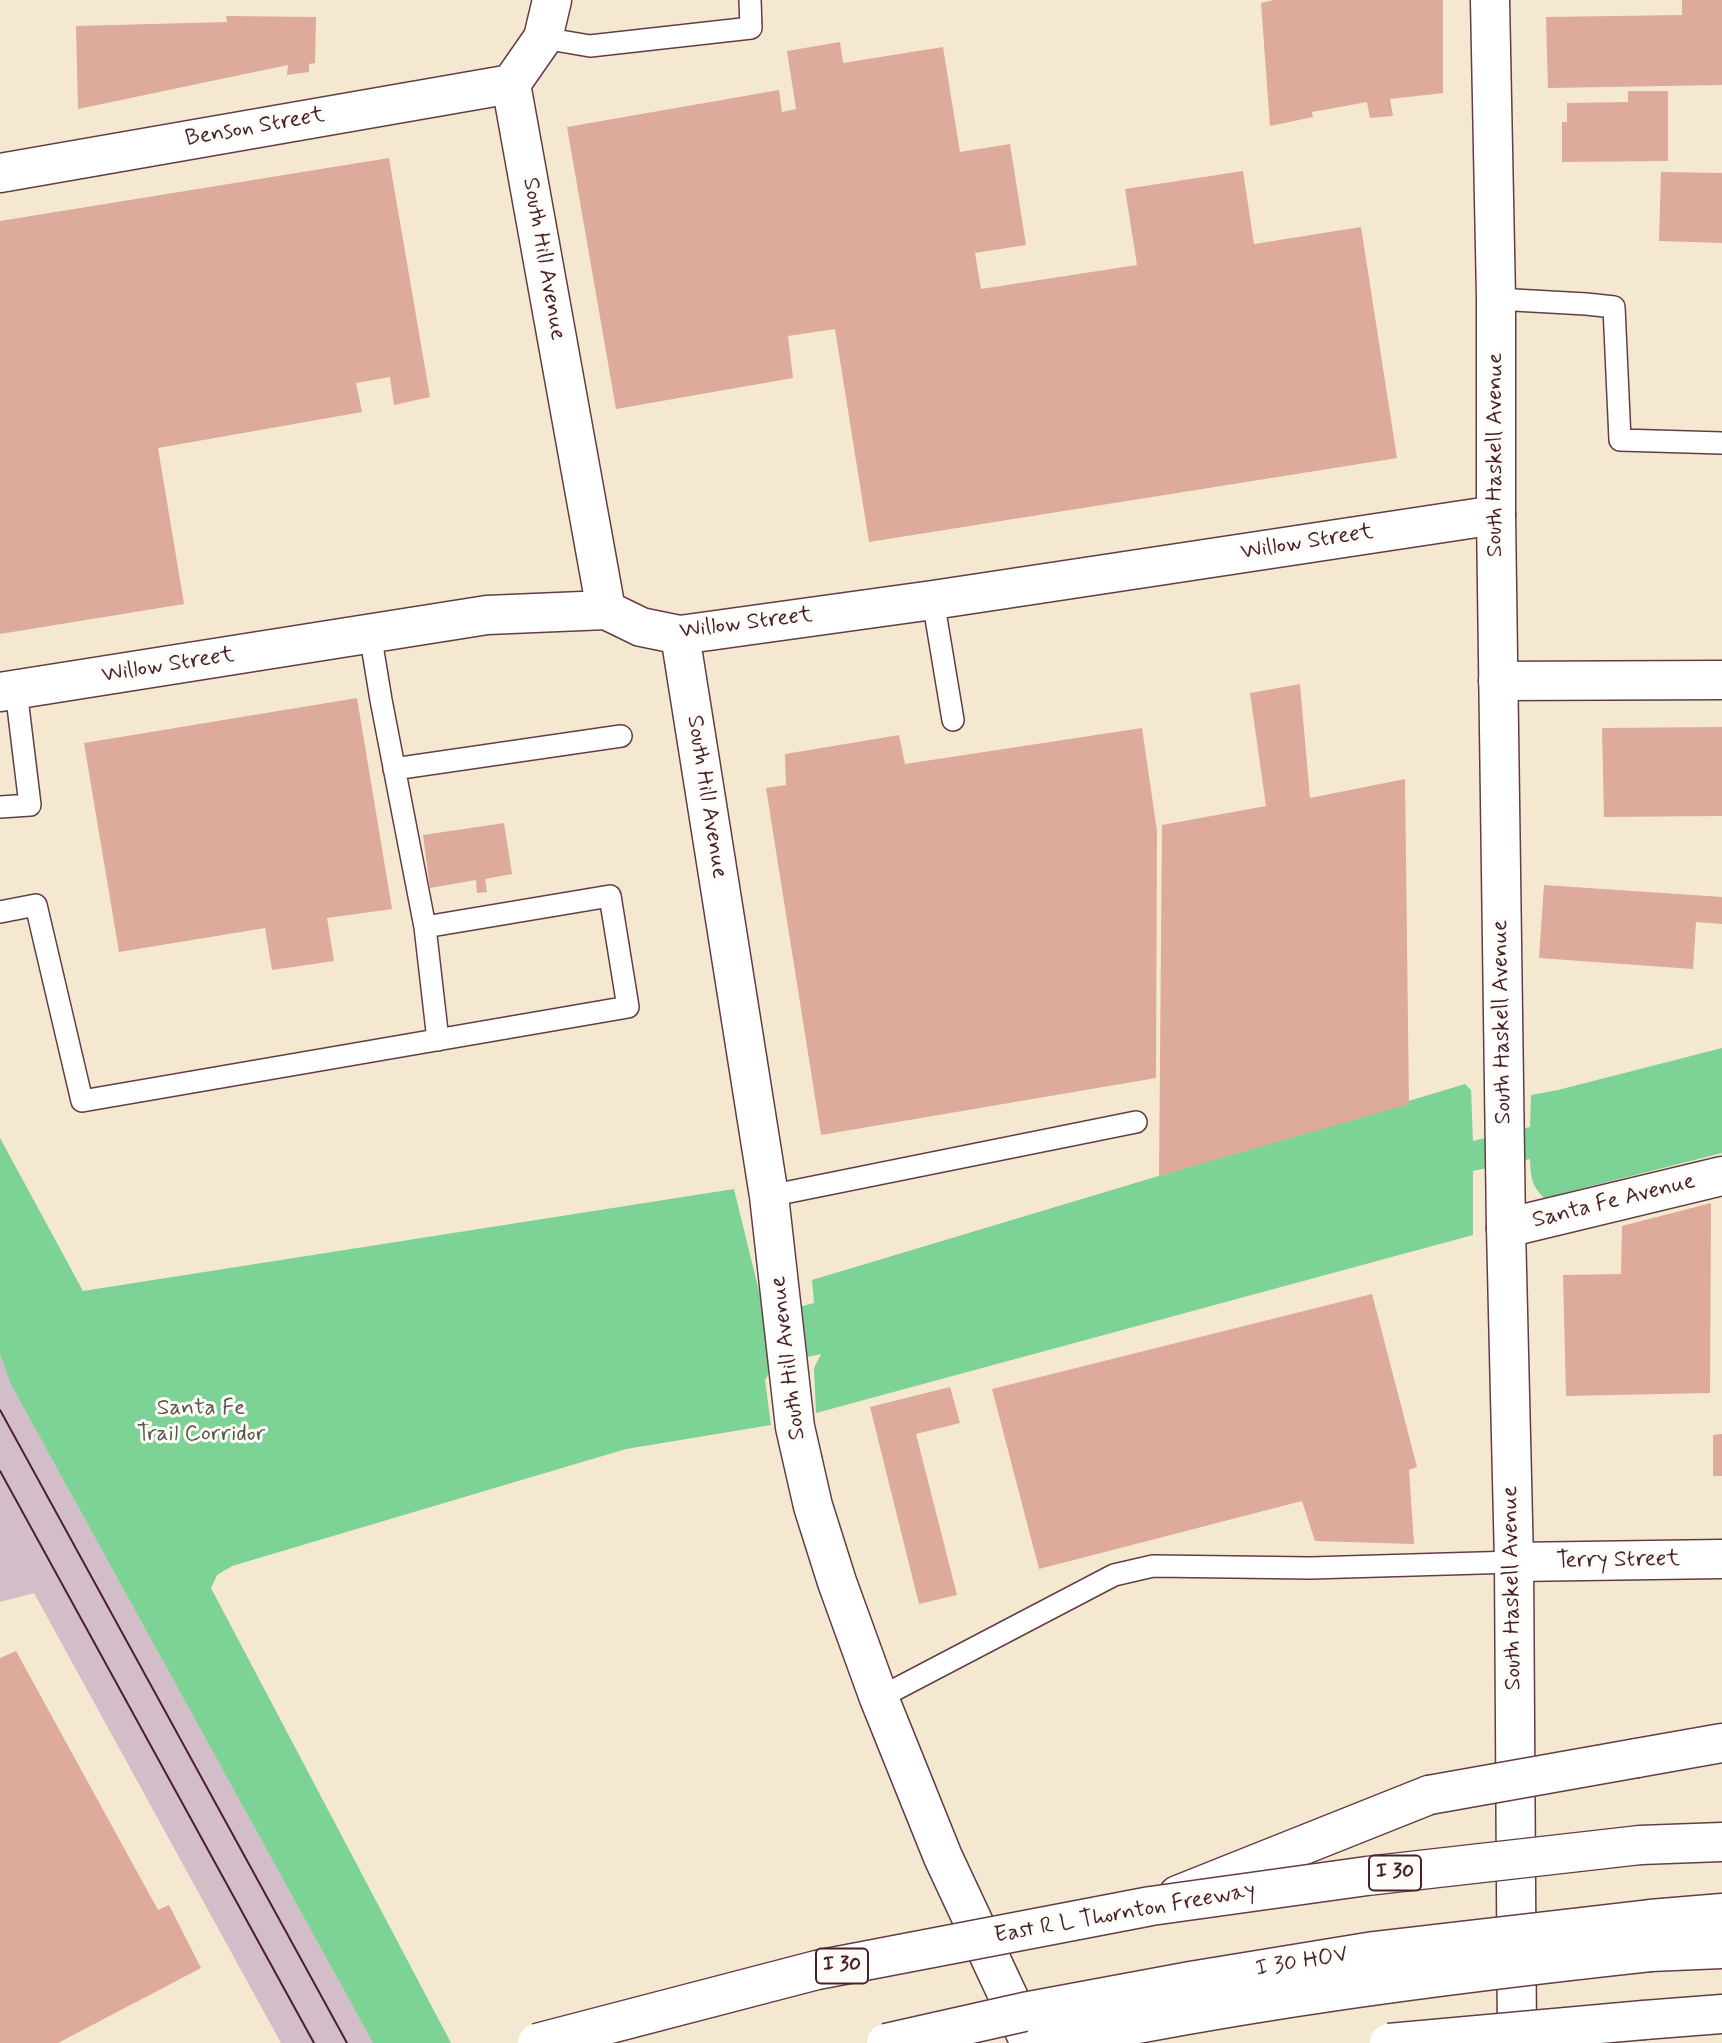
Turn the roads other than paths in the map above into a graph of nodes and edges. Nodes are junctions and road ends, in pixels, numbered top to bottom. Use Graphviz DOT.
graph roads {
  1 [pos="552,0"];
  2 [pos="750,0"];
  3 [pos="1490,0"];
  4 [pos="543,38"];
  5 [pos="511,84"];
  6 [pos="0,173"];
  7 [pos="1496,299"];
  8 [pos="1722,443"];
  9 [pos="1496,515"];
  10 [pos="933,600"];
  11 [pos="606,610"];
  12 [pos="370,634"];
  13 [pos="680,635"];
  14 [pos="1722,680"];
  15 [pos="1498,681"];
  16 [pos="8,691"];
  17 [pos="953,720"];
  18 [pos="621,736"];
  19 [pos="394,769"];
  20 [pos="0,807"];
  21 [pos="0,912"];
  22 [pos="425,927"];
  23 [pos="438,1040"];
  24 [pos="1136,1122"];
  25 [pos="1722,1176"];
  26 [pos="769,1196"];
  27 [pos="1506,1228"];
  28 [pos="1722,1559"];
  29 [pos="1514,1562"];
  30 [pos="879,1698"];
  31 [pos="1722,1743"];
  32 [pos="1722,1842"];
  33 [pos="1151,1906"];
  34 [pos="1722,1913"];
  35 [pos="1650,1936"];
  36 [pos="1722,1949"];
  37 [pos="1722,2014"];
  38 [pos="537,2043"];
  39 [pos="886,2043"];
  40 [pos="1030,2043"];
  41 [pos="1043,2043"];
  42 [pos="1389,2043"];
  43 [pos="1517,2043"];
  1 -- 4 [label="main road"];
  2 -- 4 [label="lane"];
  3 -- 7 [label="main road, South Haskell Avenue"];
  4 -- 5 [label="main road"];
  5 -- 6 [label="main road, Benson Street"];
  5 -- 11 [label="main road, South Hill Avenue"];
  7 -- 8 [label="lane"];
  7 -- 9 [label="main road, South Haskell Avenue"];
  9 -- 10 [label="main road, Willow Street"];
  9 -- 15 [label="main road, South Haskell Avenue"];
  10 -- 13 [label="main road, Willow Street"];
  10 -- 17 [label="lane"];
  11 -- 12 [label="main road, Willow Street"];
  11 -- 13 [label="main road, Willow Street"];
  12 -- 16 [label="main road, Willow Street"];
  12 -- 19 [label="lane"];
  13 -- 26 [label="main road, South Hill Avenue"];
  14 -- 15 [label="main road"];
  15 -- 27 [label="main road, South Haskell Avenue"];
  16 -- 20 [label="lane"];
  18 -- 19 [label="lane"];
  19 -- 22 [label="lane"];
  21 -- 23 [label="lane"];
  22 -- 23 [label="lane"];
  22 -- 23 [label="lane"];
  24 -- 26 [label="lane"];
  25 -- 27 [label="main road, Santa Fe Avenue"];
  26 -- 30 [label="main road, South Hill Avenue"];
  27 -- 29 [label="main road, South Haskell Avenue"];
  28 -- 29 [label="main road, Terry Street"];
  29 -- 30 [label="lane"];
  29 -- 43 [label="main road, South Haskell Avenue"];
  30 -- 40 [label="main road, South Hill Avenue"];
  31 -- 33 [label="main road, bridge"];
  32 -- 33 [label="main road, East R L Thornton Freeway / I 30, bridge"];
  33 -- 38 [label="main road, East R L Thornton Freeway / I 30, bridge"];
  34 -- 35 [label="main road, I 30 HOV"];
  35 -- 36 [label="main road, I 30 HOV"];
  35 -- 39 [label="main road, I 30 HOV, bridge"];
  35 -- 41 [label="main road, I 30 HOV, bridge"];
  37 -- 42 [label="main road, bridge"];
}
